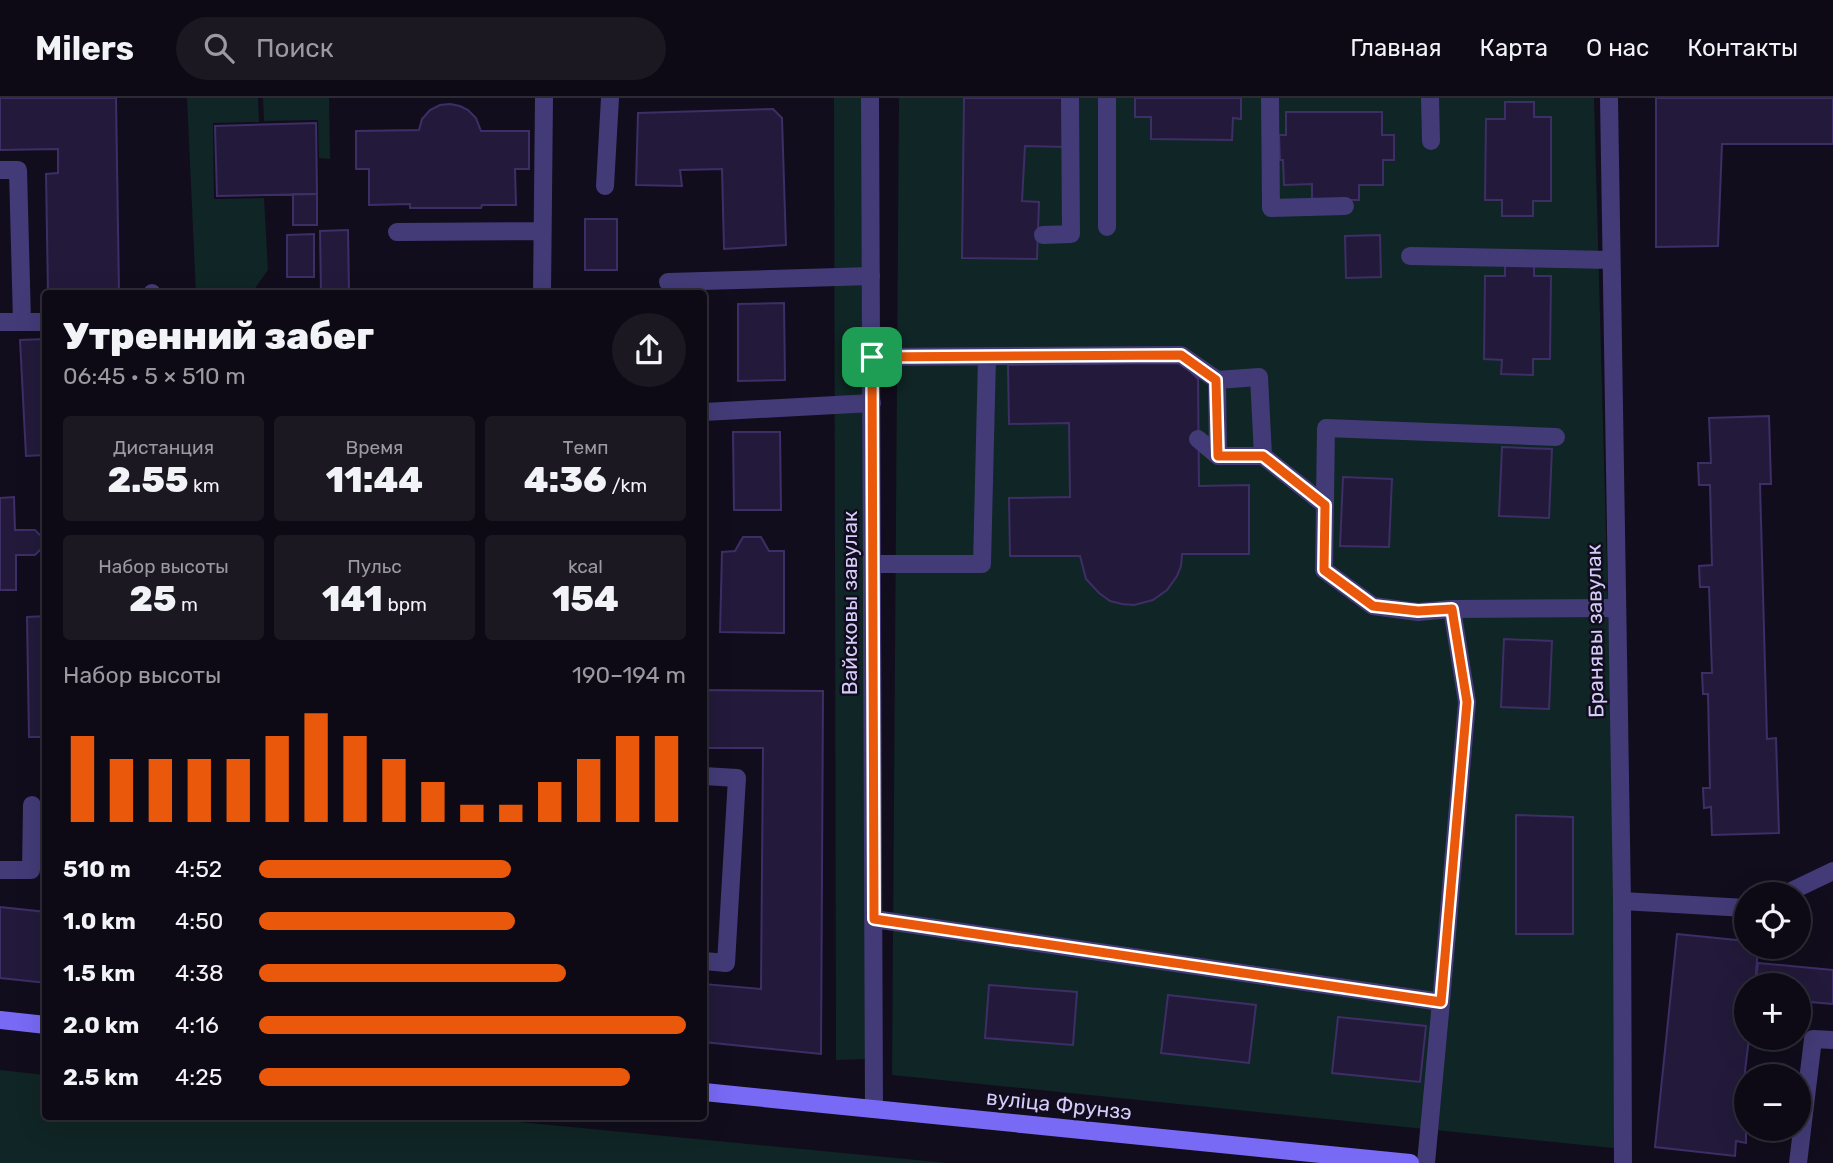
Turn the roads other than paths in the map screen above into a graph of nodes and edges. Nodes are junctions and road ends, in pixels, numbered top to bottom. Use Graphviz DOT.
graph roads {
  1 [pos="544,98"];
  2 [pos="610,98"];
  3 [pos="870,98"];
  4 [pos="1070,98"];
  5 [pos="1107,98"];
  6 [pos="1270,98"];
  7 [pos="1430,98"];
  8 [pos="1609,98"];
  9 [pos="1431,141"];
  10 [pos="0,170"];
  11 [pos="605,186"];
  12 [pos="1345,206"];
  13 [pos="1107,227"];
  14 [pos="542,231"];
  15 [pos="397,232"];
  16 [pos="1043,235"];
  17 [pos="1409,256"];
  18 [pos="1611,260"];
  19 [pos="871,276"];
  20 [pos="668,282"];
  21 [pos="542,290"];
  22 [pos="0,321"];
  23 [pos="22,322"];
  24 [pos="42,322"];
  25 [pos="872,357"];
  26 [pos="987,357"];
  27 [pos="1216,380"];
  28 [pos="872,403"];
  29 [pos="707,412"];
  30 [pos="1556,436"];
  31 [pos="1198,439"];
  32 [pos="1218,456"];
  33 [pos="1263,456"];
  34 [pos="1325,505"];
  35 [pos="873,564"];
  36 [pos="1617,608"];
  37 [pos="1452,609"];
  38 [pos="707,776"];
  39 [pos="32,805"];
  40 [pos="0,870"];
  41 [pos="1833,871"];
  42 [pos="1810,882"];
  43 [pos="1622,901"];
  44 [pos="1734,907"];
  45 [pos="874,919"];
  46 [pos="707,961"];
  47 [pos="1441,1002"];
  48 [pos="0,1020"];
  49 [pos="42,1025"];
  50 [pos="1833,1040"];
  51 [pos="707,1091"];
  52 [pos="874,1109"];
  53 [pos="1410,1163"];
  54 [pos="1426,1163"];
  55 [pos="1623,1163"];
  56 [pos="1798,1163"];
  1 -- 14 [label="street"];
  2 -- 11 [label="street"];
  3 -- 19 [label="street, Вайсковы завулак"];
  4 -- 16 [label="street"];
  5 -- 13 [label="street"];
  6 -- 12 [label="street"];
  7 -- 9 [label="street"];
  8 -- 18 [label="street, Бранявы завулак"];
  10 -- 23 [label="street"];
  14 -- 15 [label="street"];
  14 -- 21 [label="street"];
  17 -- 18 [label="street"];
  18 -- 36 [label="street, Бранявы завулак"];
  19 -- 20 [label="street"];
  19 -- 25 [label="street, Вайсковы завулак"];
  22 -- 23 [label="street"];
  23 -- 24 [label="street"];
  25 -- 26 [label="street"];
  25 -- 28 [label="street, Вайсковы завулак"];
  26 -- 27 [label="street"];
  26 -- 35 [label="street"];
  27 -- 32 [label="street"];
  27 -- 33 [label="street"];
  28 -- 29 [label="street"];
  28 -- 35 [label="street, Вайсковы завулак"];
  30 -- 34 [label="street"];
  31 -- 32 [label="street"];
  32 -- 33 [label="street"];
  33 -- 34 [label="street"];
  34 -- 37 [label="street"];
  35 -- 45 [label="street, Вайсковы завулак"];
  36 -- 37 [label="street"];
  36 -- 43 [label="street, Бранявы завулак"];
  37 -- 47 [label="street"];
  38 -- 46 [label="street"];
  39 -- 40 [label="street"];
  41 -- 42 [label="street"];
  43 -- 44 [label="street"];
  43 -- 55 [label="street, Бранявы завулак"];
  45 -- 47 [label="street"];
  45 -- 52 [label="street, Вайсковы завулак"];
  47 -- 54 [label="street"];
  48 -- 49 [label="street"];
  50 -- 56 [label="street"];
  51 -- 52 [label="street, вуліца Фрунзэ"];
  52 -- 53 [label="street, вуліца Фрунзэ"];
}
